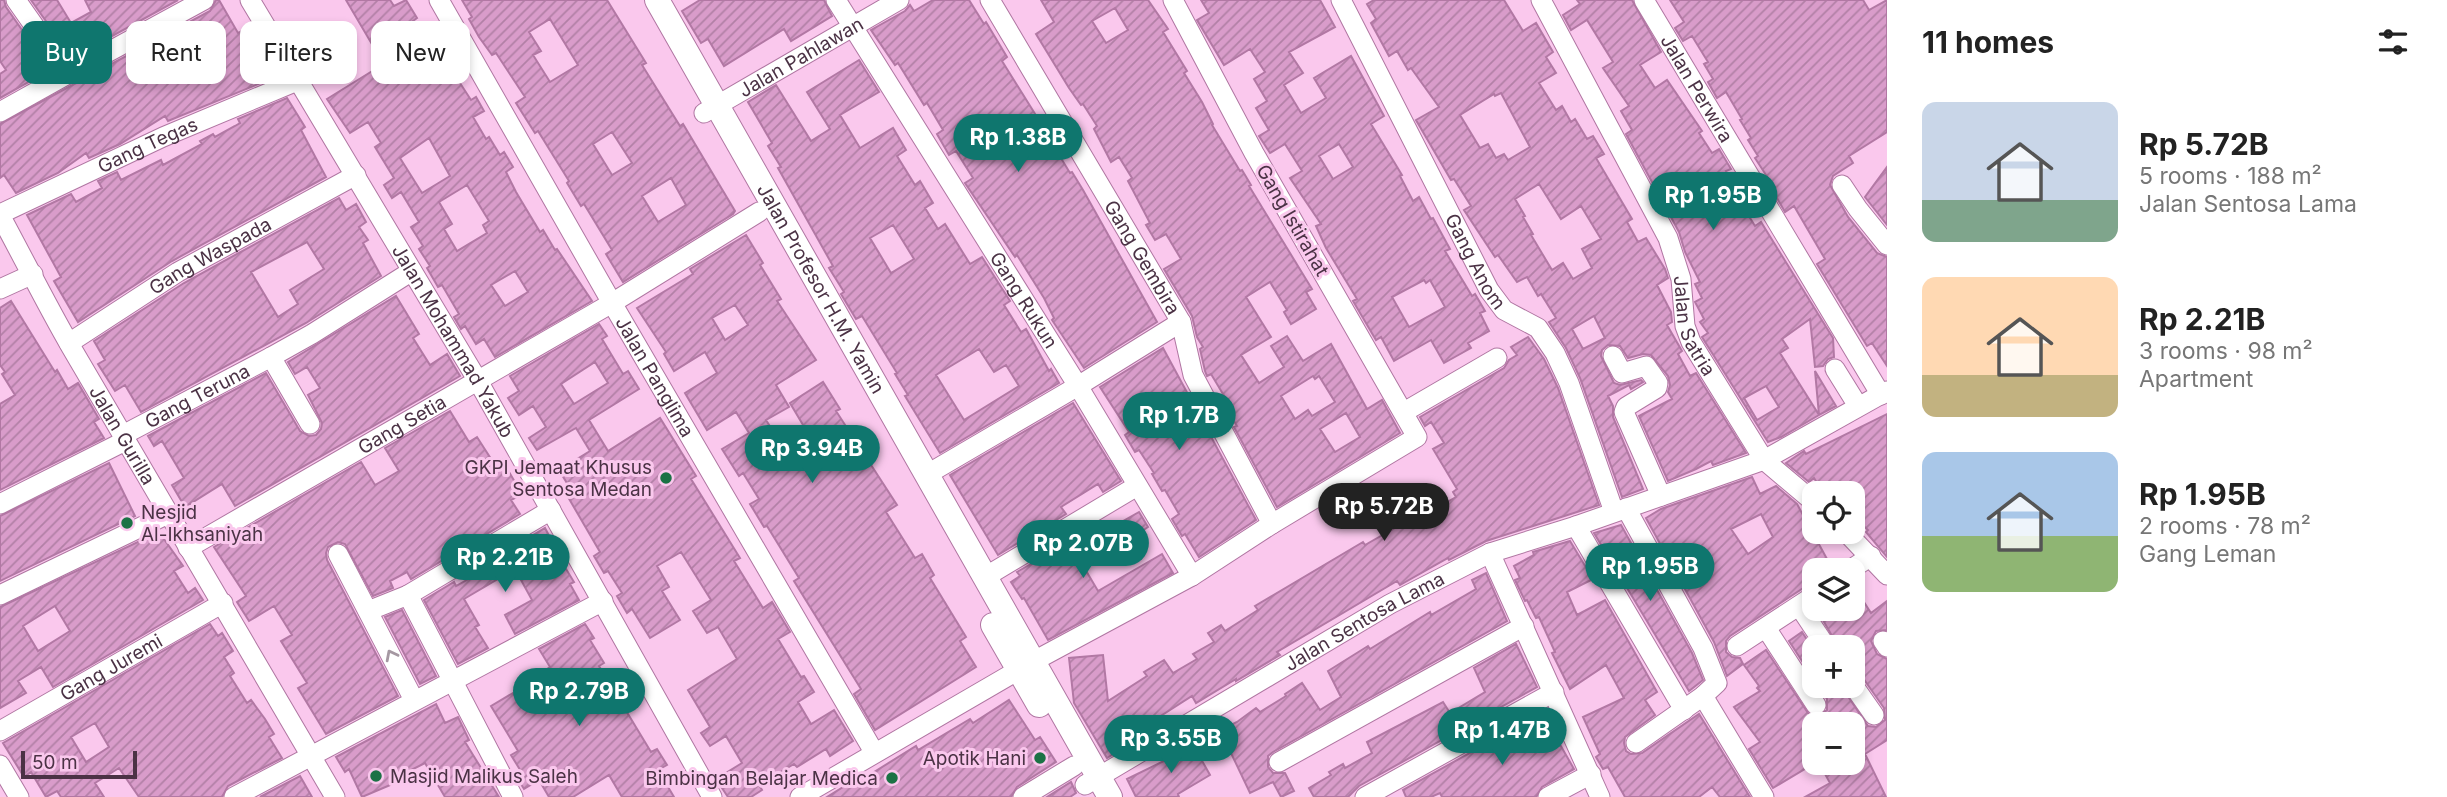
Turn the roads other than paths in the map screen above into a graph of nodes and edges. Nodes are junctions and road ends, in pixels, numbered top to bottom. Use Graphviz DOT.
graph roads {
  1 [pos="16,0"];
  2 [pos="204,0"];
  3 [pos="250,0"];
  4 [pos="439,0"];
  5 [pos="639,0"];
  6 [pos="657,0"];
  7 [pos="836,0"];
  8 [pos="899,0"];
  9 [pos="990,0"];
  10 [pos="1173,0"];
  11 [pos="1341,0"];
  12 [pos="1541,0"];
  13 [pos="1644,0"];
  14 [pos="31,21"];
  15 [pos="262,21"];
  16 [pos="852,26"];
  17 [pos="112,50"];
  18 [pos="50,84"];
  19 [pos="290,84"];
  20 [pos="299,84"];
  21 [pos="710,109"];
  22 [pos="0,112"];
  23 [pos="356,175"];
  24 [pos="1842,185"];
  25 [pos="759,212"];
  26 [pos="0,214"];
  27 [pos="1887,245"];
  28 [pos="412,271"];
  29 [pos="33,274"];
  30 [pos="0,289"];
  31 [pos="612,303"];
  32 [pos="1181,322"];
  33 [pos="69,343"];
  34 [pos="1613,356"];
  35 [pos="271,357"];
  36 [pos="1497,358"];
  37 [pos="1835,369"];
  38 [pos="478,381"];
  39 [pos="1078,386"];
  40 [pos="1884,393"];
  41 [pos="1858,406"];
  42 [pos="1404,412"];
  43 [pos="310,424"];
  44 [pos="124,438"];
  45 [pos="1764,460"];
  46 [pos="926,485"];
  47 [pos="1137,486"];
  48 [pos="1802,492"];
  49 [pos="1661,496"];
  50 [pos="0,504"];
  51 [pos="551,510"];
  52 [pos="1620,510"];
  53 [pos="168,514"];
  54 [pos="1272,524"];
  55 [pos="1576,526"];
  56 [pos="1858,544"];
  57 [pos="188,548"];
  58 [pos="1490,553"];
  59 [pos="338,555"];
  60 [pos="1871,556"];
  61 [pos="1865,560"];
  62 [pos="1887,575"];
  63 [pos="1192,576"];
  64 [pos="985,577"];
  65 [pos="408,594"];
  66 [pos="0,595"];
  67 [pos="603,601"];
  68 [pos="223,603"];
  69 [pos="1802,603"];
  70 [pos="368,611"];
  71 [pos="1524,626"];
  72 [pos="1766,628"];
  73 [pos="1737,646"];
  74 [pos="1026,665"];
  75 [pos="452,680"];
  76 [pos="1554,692"];
  77 [pos="1703,696"];
  78 [pos="1862,698"];
  79 [pos="414,700"];
  80 [pos="1816,705"];
  81 [pos="1684,710"];
  82 [pos="1874,715"];
  83 [pos="0,731"];
  84 [pos="1636,743"];
  85 [pos="874,752"];
  86 [pos="310,755"];
  87 [pos="1279,762"];
  88 [pos="1,771"];
  89 [pos="1591,774"];
  90 [pos="1091,780"];
  91 [pos="19,797"];
  92 [pos="234,797"];
  93 [pos="335,797"];
  94 [pos="513,797"];
  95 [pos="712,797"];
  96 [pos="800,797"];
  97 [pos="1023,797"];
  98 [pos="1366,797"];
  99 [pos="1548,797"];
  100 [pos="1600,797"];
  101 [pos="1764,797"];
  1 -- 14 [label="street"];
  2 -- 17 [label="street"];
  3 -- 15 [label="street, Jalan Mohammad Yakub"];
  4 -- 31 [label="street, Jalan Panglima"];
  5 -- 21 [label="main road, Jalan Profesor H.M. Yamin"];
  6 -- 21 [label="main road, Jalan Profesor H.M. Yamin"];
  7 -- 16 [label="street, Gang Rukun"];
  8 -- 16 [label="street, Jalan Pahlawan"];
  9 -- 32 [label="street, Gang Gembira"];
  10 -- 42 [label="street, Gang Istirahat"];
  11 -- 52 [label="street, Gang Anom"];
  12 -- 45 [label="street, Jalan Satria"];
  13 -- 40 [label="street, Jalan Perwira"];
  16 -- 21 [label="street, Jalan Pahlawan"];
  16 -- 39 [label="street, Gang Rukun"];
  18 -- 22 [label="street"];
  19 -- 26 [label="street, Gang Tegas"];
  20 -- 23 [label="street, Jalan Mohammad Yakub"];
  21 -- 25 [label="main road, Jalan Profesor H.M. Yamin"];
  21 -- 46 [label="main road, Jalan Profesor H.M. Yamin"];
  23 -- 28 [label="street, Jalan Mohammad Yakub"];
  23 -- 33 [label="street, Gang Waspada"];
  24 -- 27 [label="street"];
  25 -- 31 [label="street, Gang Setia"];
  25 -- 46 [label="main road, Jalan Profesor H.M. Yamin"];
  26 -- 29 [label="street, Jalan Gurilla"];
  28 -- 35 [label="street, Gang Teruna"];
  28 -- 38 [label="street, Jalan Mohammad Yakub"];
  29 -- 30 [label="street"];
  29 -- 33 [label="street, Jalan Gurilla"];
  31 -- 38 [label="street, Gang Setia"];
  31 -- 85 [label="street, Jalan Panglima"];
  32 -- 39 [label="street"];
  32 -- 54 [label="street, Gang Gembira"];
  33 -- 44 [label="street, Jalan Gurilla"];
  34 -- 49 [label="street"];
  35 -- 43 [label="street"];
  35 -- 44 [label="street, Gang Teruna"];
  36 -- 42 [label="street"];
  37 -- 41 [label="street"];
  38 -- 51 [label="street, Jalan Mohammad Yakub"];
  38 -- 57 [label="street, Gang Setia"];
  39 -- 46 [label="street"];
  39 -- 47 [label="street, Gang Rukun"];
  40 -- 41 [label="street, Jalan Sentosa Lama"];
  41 -- 45 [label="street, Jalan Sentosa Lama"];
  42 -- 54 [label="street, Gang Istirahat"];
  44 -- 50 [label="street, Gang Teruna"];
  44 -- 53 [label="street, Jalan Gurilla"];
  45 -- 48 [label="street, Jalan Satria"];
  45 -- 49 [label="street, Jalan Sentosa Lama"];
  46 -- 64 [label="main road, Jalan Profesor H.M. Yamin"];
  46 -- 74 [label="main road, Jalan Profesor H.M. Yamin"];
  47 -- 63 [label="street, Gang Rukun"];
  47 -- 64 [label="street"];
  49 -- 52 [label="street, Jalan Sentosa Lama"];
  51 -- 65 [label="street"];
  51 -- 67 [label="street, Jalan Mohammad Yakub"];
  52 -- 55 [label="street, Jalan Sentosa Lama"];
  52 -- 77 [label="street, Gang Anom"];
  53 -- 57 [label="street, Jalan Gurilla"];
  53 -- 66 [label="street"];
  54 -- 63 [label="street"];
  55 -- 58 [label="street, Jalan Sentosa Lama"];
  55 -- 81 [label="street"];
  56 -- 60 [label="street"];
  57 -- 68 [label="street, Jalan Gurilla"];
  58 -- 71 [label="street"];
  58 -- 90 [label="street, Jalan Sentosa Lama"];
  59 -- 70 [label="street"];
  60 -- 61 [label="street"];
  60 -- 62 [label="street"];
  63 -- 74 [label="street"];
  64 -- 74 [label="main road, Jalan Profesor H.M. Yamin"];
  65 -- 70 [label="street"];
  65 -- 75 [label="street"];
  67 -- 75 [label="street"];
  67 -- 95 [label="street, Jalan Mohammad Yakub"];
  68 -- 83 [label="street, Gang Juremi"];
  68 -- 86 [label="street, Jalan Gurilla"];
  69 -- 72 [label="street"];
  79 -- 70 [label="street, one-way"];
  71 -- 76 [label="street"];
  71 -- 87 [label="street"];
  72 -- 73 [label="street"];
  72 -- 80 [label="street"];
  74 -- 85 [label="street"];
  74 -- 90 [label="main road, Jalan Profesor H.M. Yamin"];
  75 -- 79 [label="street"];
  75 -- 94 [label="street"];
  76 -- 89 [label="street"];
  76 -- 98 [label="street"];
  77 -- 81 [label="street"];
  77 -- 101 [label="street"];
  78 -- 82 [label="street"];
  79 -- 86 [label="street"];
  81 -- 84 [label="street"];
  85 -- 96 [label="street"];
  86 -- 92 [label="street"];
  86 -- 93 [label="street, Jalan Gurilla"];
  88 -- 91 [label="street"];
  89 -- 99 [label="street"];
  89 -- 100 [label="street"];
  90 -- 97 [label="street, Jalan Sentosa Lama"];
}
